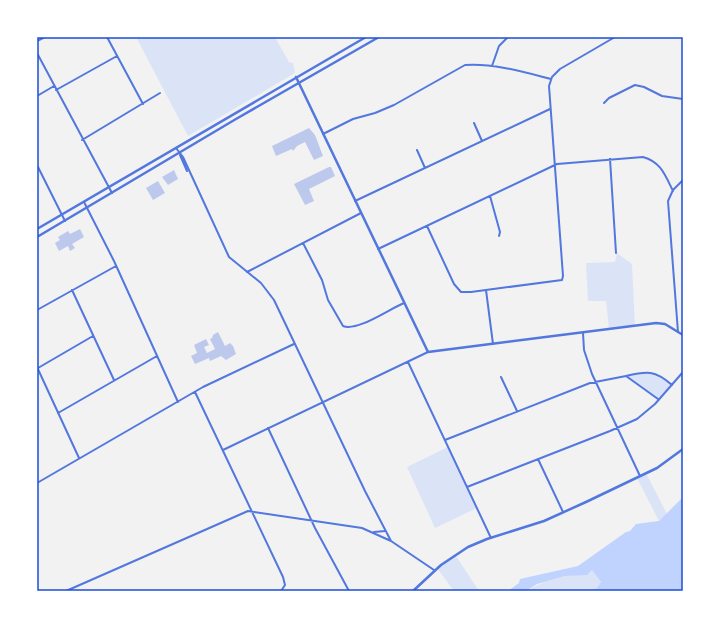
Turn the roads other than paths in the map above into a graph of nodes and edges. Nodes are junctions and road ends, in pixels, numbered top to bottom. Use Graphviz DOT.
graph roads {
  1 [pos="45,37"];
  2 [pos="107,37"];
  3 [pos="366,37"];
  4 [pos="380,37"];
  5 [pos="508,37"];
  6 [pos="615,37"];
  7 [pos="37,41"];
  8 [pos="37,53"];
  9 [pos="117,56"];
  10 [pos="492,66"];
  11 [pos="296,77"];
  12 [pos="551,79"];
  13 [pos="299,82"];
  14 [pos="54,86"];
  15 [pos="56,90"];
  16 [pos="160,94"];
  17 [pos="37,96"];
  18 [pos="683,99"];
  19 [pos="604,103"];
  20 [pos="143,104"];
  21 [pos="550,109"];
  22 [pos="474,123"];
  23 [pos="323,134"];
  24 [pos="82,140"];
  25 [pos="482,141"];
  26 [pos="176,148"];
  27 [pos="416,150"];
  28 [pos="179,154"];
  29 [pos="610,159"];
  30 [pos="37,165"];
  31 [pos="554,165"];
  32 [pos="425,168"];
  33 [pos="683,180"];
  34 [pos="109,187"];
  35 [pos="673,191"];
  36 [pos="112,192"];
  37 [pos="490,196"];
  38 [pos="355,201"];
  39 [pos="84,202"];
  40 [pos="87,208"];
  41 [pos="361,213"];
  42 [pos="62,214"];
  43 [pos="65,221"];
  44 [pos="427,226"];
  45 [pos="37,228"];
  46 [pos="499,236"];
  47 [pos="37,237"];
  48 [pos="303,243"];
  49 [pos="378,249"];
  50 [pos="616,253"];
  51 [pos="116,266"];
  52 [pos="247,272"];
  53 [pos="72,290"];
  54 [pos="486,290"];
  55 [pos="404,303"];
  56 [pos="37,310"];
  57 [pos="678,332"];
  58 [pos="583,333"];
  59 [pos="683,335"];
  60 [pos="93,336"];
  61 [pos="294,343"];
  62 [pos="493,344"];
  63 [pos="428,352"];
  64 [pos="157,356"];
  65 [pos="408,362"];
  66 [pos="37,368"];
  67 [pos="683,372"];
  68 [pos="626,376"];
  69 [pos="501,377"];
  70 [pos="114,380"];
  71 [pos="595,381"];
  72 [pos="672,385"];
  73 [pos="195,392"];
  74 [pos="658,400"];
  75 [pos="178,402"];
  76 [pos="323,403"];
  77 [pos="517,411"];
  78 [pos="58,413"];
  79 [pos="268,428"];
  80 [pos="617,428"];
  81 [pos="445,440"];
  82 [pos="683,449"];
  83 [pos="222,450"];
  84 [pos="79,458"];
  85 [pos="538,459"];
  86 [pos="640,476"];
  87 [pos="37,483"];
  88 [pos="467,487"];
  89 [pos="251,511"];
  90 [pos="564,512"];
  91 [pos="311,521"];
  92 [pos="385,531"];
  93 [pos="373,532"];
  94 [pos="491,538"];
  95 [pos="391,541"];
  96 [pos="434,570"];
  97 [pos="66,591"];
  98 [pos="281,591"];
  99 [pos="349,591"];
  100 [pos="413,591"];
  1 -- 7 [label="street"];
  2 -- 9 [label="street"];
  3 -- 11 [label="street"];
  4 -- 13 [label="street"];
  5 -- 10 [label="street"];
  6 -- 12 [label="street"];
  8 -- 14 [label="street"];
  9 -- 15 [label="street"];
  9 -- 20 [label="street"];
  10 -- 12 [label="street"];
  10 -- 23 [label="street"];
  11 -- 13 [label="street"];
  11 -- 26 [label="street"];
  12 -- 21 [label="street"];
  13 -- 23 [label="street"];
  13 -- 28 [label="street"];
  14 -- 15 [label="street"];
  14 -- 17 [label="street"];
  15 -- 24 [label="street"];
  16 -- 20 [label="street"];
  18 -- 19 [label="street"];
  20 -- 24 [label="street"];
  21 -- 25 [label="street"];
  21 -- 31 [label="street"];
  22 -- 25 [label="street"];
  23 -- 38 [label="street"];
  24 -- 34 [label="street"];
  25 -- 32 [label="street"];
  26 -- 28 [label="street"];
  26 -- 34 [label="street"];
  27 -- 32 [label="street"];
  28 -- 36 [label="street"];
  28 -- 52 [label="street"];
  29 -- 31 [label="street"];
  29 -- 35 [label="street"];
  29 -- 50 [label="street"];
  30 -- 42 [label="street"];
  31 -- 37 [label="street"];
  31 -- 54 [label="street"];
  32 -- 38 [label="street"];
  33 -- 35 [label="street"];
  34 -- 36 [label="street"];
  34 -- 39 [label="street"];
  35 -- 57 [label="street"];
  36 -- 40 [label="street"];
  37 -- 44 [label="street"];
  37 -- 46 [label="street"];
  38 -- 41 [label="street"];
  39 -- 40 [label="street"];
  39 -- 42 [label="street"];
  40 -- 43 [label="street"];
  40 -- 51 [label="street"];
  41 -- 48 [label="street"];
  41 -- 49 [label="street"];
  42 -- 43 [label="street"];
  42 -- 45 [label="street"];
  43 -- 47 [label="street"];
  44 -- 49 [label="street"];
  44 -- 54 [label="street"];
  48 -- 52 [label="street"];
  48 -- 55 [label="street"];
  49 -- 55 [label="street"];
  51 -- 53 [label="street"];
  51 -- 64 [label="street"];
  52 -- 61 [label="street"];
  53 -- 56 [label="street"];
  53 -- 60 [label="street"];
  54 -- 62 [label="street"];
  55 -- 63 [label="street"];
  57 -- 58 [label="street"];
  57 -- 59 [label="street"];
  58 -- 62 [label="street"];
  58 -- 71 [label="street"];
  60 -- 66 [label="street"];
  60 -- 70 [label="street"];
  61 -- 73 [label="street"];
  61 -- 76 [label="street"];
  62 -- 63 [label="street"];
  63 -- 65 [label="street"];
  64 -- 70 [label="street"];
  64 -- 75 [label="street"];
  65 -- 76 [label="street"];
  65 -- 81 [label="street"];
  66 -- 78 [label="street"];
  67 -- 72 [label="street"];
  68 -- 71 [label="street"];
  68 -- 72 [label="street"];
  68 -- 74 [label="street"];
  69 -- 77 [label="street"];
  70 -- 78 [label="street"];
  71 -- 77 [label="street"];
  71 -- 80 [label="street"];
  72 -- 74 [label="street"];
  73 -- 75 [label="street"];
  73 -- 83 [label="street"];
  74 -- 80 [label="street"];
  75 -- 84 [label="street"];
  76 -- 79 [label="street"];
  76 -- 92 [label="street"];
  77 -- 81 [label="street"];
  78 -- 84 [label="street"];
  79 -- 83 [label="street"];
  79 -- 91 [label="street"];
  80 -- 85 [label="street"];
  80 -- 86 [label="street"];
  81 -- 88 [label="street"];
  82 -- 86 [label="street"];
  83 -- 89 [label="street"];
  84 -- 87 [label="street"];
  85 -- 88 [label="street"];
  85 -- 90 [label="street"];
  86 -- 90 [label="street"];
  88 -- 94 [label="street"];
  89 -- 91 [label="street"];
  89 -- 97 [label="street"];
  89 -- 98 [label="street"];
  90 -- 94 [label="street"];
  91 -- 93 [label="street"];
  91 -- 99 [label="street"];
  92 -- 93 [label="street"];
  92 -- 95 [label="street"];
  93 -- 95 [label="street"];
  94 -- 96 [label="street"];
  95 -- 96 [label="street"];
  96 -- 100 [label="street"];
}
